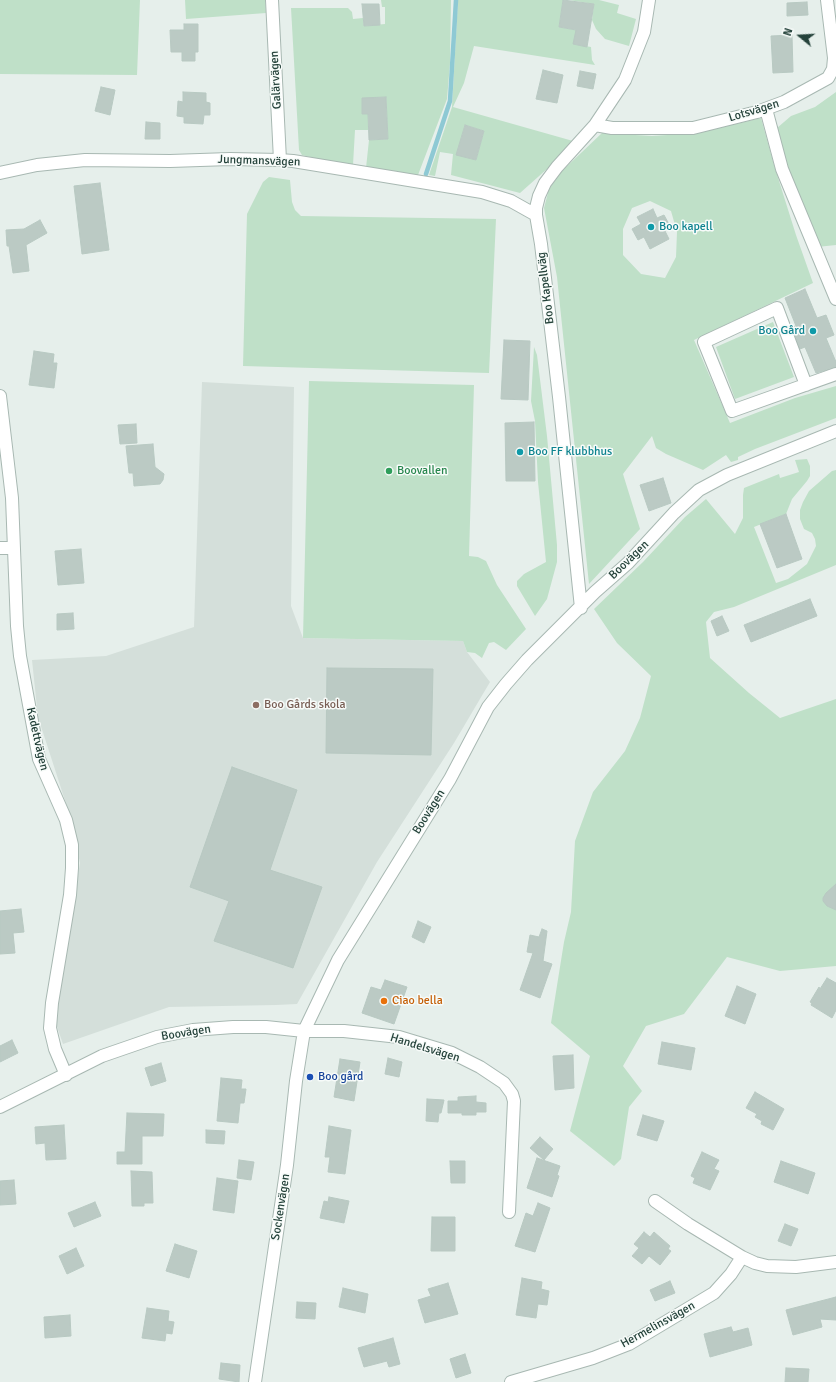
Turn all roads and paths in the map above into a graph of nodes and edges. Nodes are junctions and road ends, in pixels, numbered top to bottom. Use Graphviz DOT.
graph roads {
  1 [pos="272,0"];
  2 [pos="649,0"];
  3 [pos="827,0"];
  4 [pos="766,109"];
  5 [pos="595,125"];
  6 [pos="280,160"];
  7 [pos="0,173"];
  8 [pos="536,215"];
  9 [pos="836,299"];
  10 [pos="836,374"];
  11 [pos="806,385"];
  12 [pos="0,396"];
  13 [pos="836,431"];
  14 [pos="0,548"];
  15 [pos="13,548"];
  16 [pos="581,608"];
  17 [pos="304,1032"];
  18 [pos="66,1075"];
  19 [pos="0,1107"];
  20 [pos="655,1201"];
  21 [pos="509,1212"];
  22 [pos="742,1257"];
  23 [pos="836,1262"];
  24 [pos="255,1382"];
  25 [pos="511,1382"];
  1 -- 6 [label="street, Galärvägen"];
  2 -- 5 [label="street, Boo Kapellväg"];
  3 -- 4 [label="street, Lotsvägen"];
  4 -- 5 [label="street, Lotsvägen"];
  4 -- 9 [label="street"];
  5 -- 8 [label="street, Boo Kapellväg"];
  6 -- 7 [label="street, Jungmansvägen"];
  6 -- 8 [label="street, Jungmansvägen"];
  8 -- 16 [label="street, Boo Kapellväg"];
  10 -- 11 [label="street"];
  11 -- 11 [label="street"];
  12 -- 15 [label="street, Kadettvägen"];
  13 -- 16 [label="street, Boovägen"];
  14 -- 15 [label="street"];
  15 -- 18 [label="street, Kadettvägen"];
  16 -- 17 [label="street, Boovägen"];
  17 -- 18 [label="street, Boovägen"];
  17 -- 21 [label="street, Handelsvägen"];
  17 -- 24 [label="street, Sockenvägen"];
  18 -- 19 [label="street, Boovägen"];
  20 -- 22 [label="street"];
  22 -- 23 [label="street"];
  22 -- 25 [label="street, Hermelinsvägen"];
}
